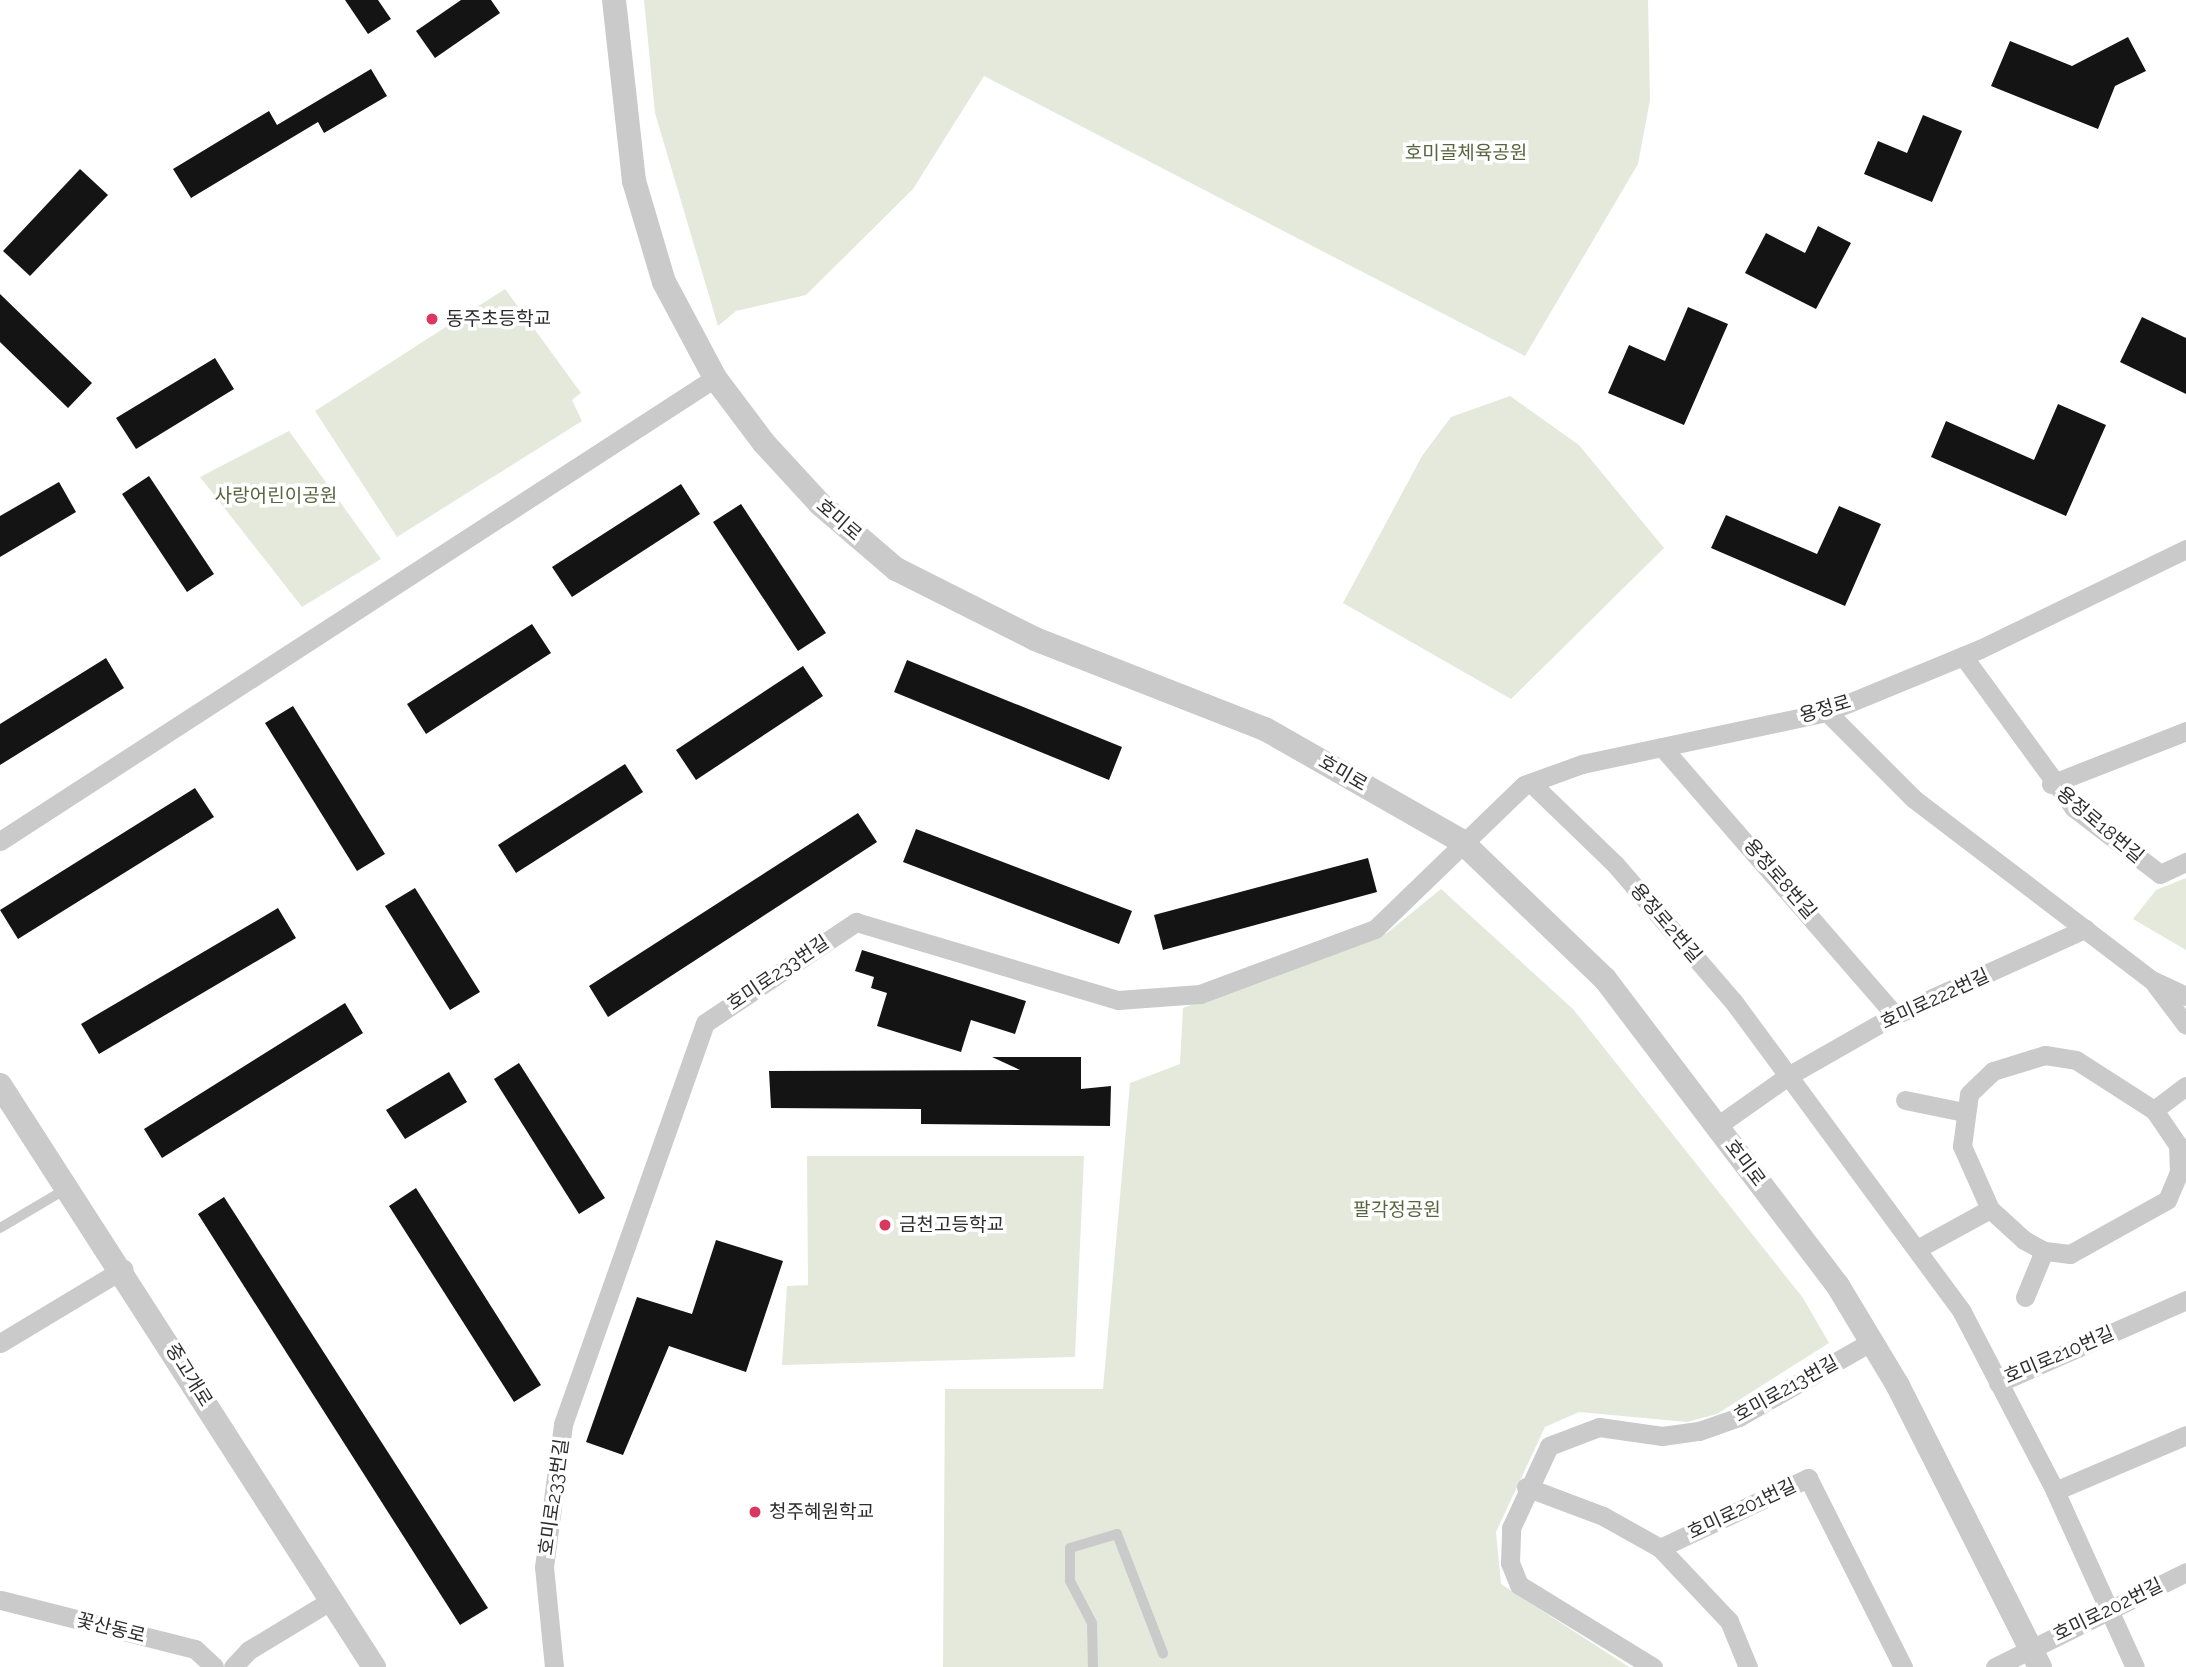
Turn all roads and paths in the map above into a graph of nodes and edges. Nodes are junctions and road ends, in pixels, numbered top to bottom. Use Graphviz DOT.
graph roads {
  1 [pos="614,0"];
  2 [pos="715,378"];
  3 [pos="2186,549"];
  4 [pos="1963,656"];
  5 [pos="1827,712"];
  6 [pos="2186,731"];
  7 [pos="1662,747"];
  8 [pos="1531,783"];
  9 [pos="2051,784"];
  10 [pos="0,841"];
  11 [pos="1461,841"];
  12 [pos="2186,862"];
  13 [pos="2085,929"];
  14 [pos="2152,980"];
  15 [pos="2186,996"];
  16 [pos="1895,1015"];
  17 [pos="2186,1025"];
  18 [pos="1788,1076"];
  19 [pos="0,1085"];
  20 [pos="2186,1086"];
  21 [pos="1905,1100"];
  22 [pos="2154,1110"];
  23 [pos="1964,1112"];
  24 [pos="1717,1126"];
  25 [pos="2182,1173"];
  26 [pos="70,1186"];
  27 [pos="1990,1209"];
  28 [pos="0,1228"];
  29 [pos="1917,1249"];
  30 [pos="2044,1251"];
  31 [pos="123,1269"];
  32 [pos="2025,1297"];
  33 [pos="2186,1300"];
  34 [pos="1872,1341"];
  35 [pos="0,1343"];
  36 [pos="1998,1383"];
  37 [pos="2186,1435"];
  38 [pos="1526,1487"];
  39 [pos="2055,1491"];
  40 [pos="1660,1548"];
  41 [pos="2186,1572"];
  42 [pos="1,1600"];
  43 [pos="330,1601"];
  44 [pos="2107,1611"];
  45 [pos="1163,1653"];
  46 [pos="2035,1658"];
  47 [pos="214,1667"];
  48 [pos="233,1667"];
  49 [pos="374,1667"];
  50 [pos="554,1667"];
  51 [pos="1093,1667"];
  52 [pos="1653,1667"];
  53 [pos="1748,1667"];
  54 [pos="1903,1667"];
  55 [pos="1995,1667"];
  56 [pos="2135,1667"];
  1 -- 2 [label="street, 호미로"];
  2 -- 10 [label="street"];
  2 -- 11 [label="street, 호미로"];
  3 -- 4 [label="street, 용정로"];
  4 -- 5 [label="street, 용정로"];
  4 -- 9 [label="street, 용정로18번길"];
  5 -- 7 [label="street, 용정로"];
  5 -- 13 [label="street"];
  6 -- 9 [label="street, 용정로18번길"];
  7 -- 8 [label="street, 용정로"];
  7 -- 16 [label="street, 용정로8번길"];
  8 -- 11 [label="street, 용정로"];
  8 -- 18 [label="street, 용정로2번길"];
  9 -- 12 [label="street, 용정로18번길"];
  11 -- 24 [label="street, 호미로"];
  11 -- 50 [label="street, 호미로233번길"];
  13 -- 14 [label="street"];
  13 -- 16 [label="street, 호미로222번길"];
  14 -- 15 [label="street"];
  14 -- 17 [label="street"];
  16 -- 18 [label="street, 호미로222번길"];
  18 -- 24 [label="street, 호미로222번길"];
  18 -- 29 [label="street"];
  19 -- 26 [label="street, 중고개로"];
  20 -- 22 [label="street"];
  21 -- 23 [label="street"];
  22 -- 23 [label="street"];
  22 -- 25 [label="street"];
  23 -- 27 [label="street"];
  24 -- 34 [label="street, 호미로"];
  25 -- 30 [label="street"];
  26 -- 28 [label="lane"];
  26 -- 31 [label="street, 중고개로"];
  27 -- 29 [label="street"];
  27 -- 30 [label="street"];
  29 -- 36 [label="street, 호미로210번길"];
  30 -- 32 [label="street"];
  31 -- 35 [label="street"];
  31 -- 43 [label="street, 중고개로"];
  33 -- 36 [label="street, 호미로210번길"];
  34 -- 38 [label="street, 호미로213번길"];
  34 -- 46 [label="street, 호미로"];
  36 -- 39 [label="street"];
  37 -- 39 [label="street"];
  38 -- 40 [label="street"];
  38 -- 52 [label="street, 호미로213번길"];
  39 -- 44 [label="street"];
  40 -- 53 [label="street, 호미로201번길"];
  40 -- 54 [label="street, 호미로201번길"];
  41 -- 44 [label="street, 호미로202번길"];
  42 -- 47 [label="street, 꽃산동로"];
  43 -- 48 [label="street"];
  43 -- 49 [label="street, 중고개로"];
  44 -- 46 [label="street, 호미로202번길"];
  44 -- 56 [label="street"];
  45 -- 51 [label="lane"];
  46 -- 55 [label="street"];
}
